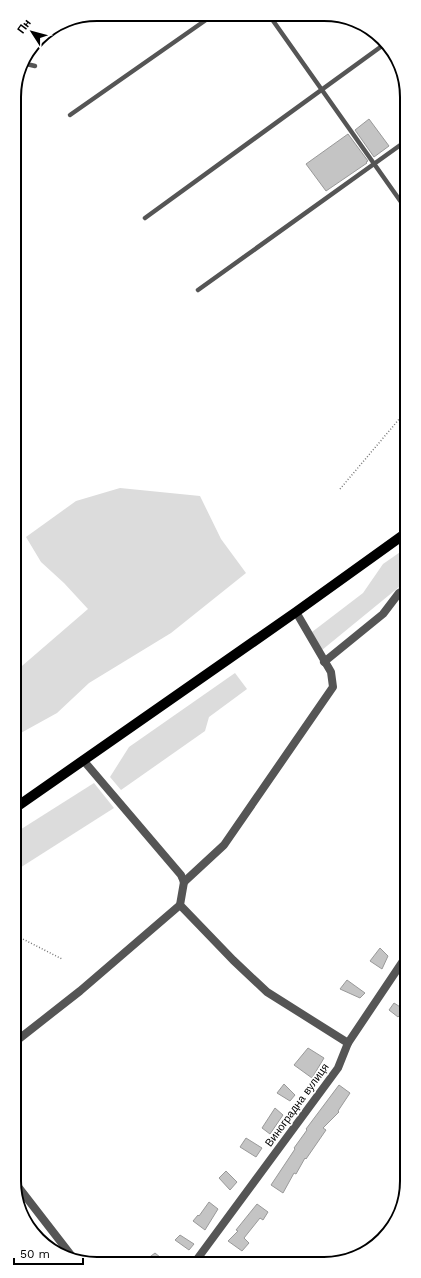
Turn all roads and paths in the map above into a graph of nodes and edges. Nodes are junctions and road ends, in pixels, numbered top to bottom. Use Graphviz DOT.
graph roads {
  1 [pos="204,21"];
  2 [pos="273,21"];
  3 [pos="381,47"];
  4 [pos="28,65"];
  5 [pos="34,66"];
  6 [pos="322,90"];
  7 [pos="70,115"];
  8 [pos="400,145"];
  9 [pos="374,164"];
  10 [pos="400,201"];
  11 [pos="145,218"];
  12 [pos="198,290"];
  13 [pos="400,418"];
  14 [pos="340,488"];
  15 [pos="400,537"];
  16 [pos="400,592"];
  17 [pos="296,612"];
  18 [pos="324,662"];
  19 [pos="83,760"];
  20 [pos="21,804"];
  21 [pos="184,882"];
  22 [pos="180,905"];
  23 [pos="21,938"];
  24 [pos="62,959"];
  25 [pos="400,964"];
  26 [pos="21,1037"];
  27 [pos="348,1043"];
  28 [pos="22,1191"];
  29 [pos="68,1251"];
  30 [pos="199,1257"];
  1 -- 7 [label="lane"];
  2 -- 6 [label="lane"];
  3 -- 6 [label="lane"];
  4 -- 5 [label="lane"];
  6 -- 9 [label="lane"];
  6 -- 11 [label="lane"];
  8 -- 9 [label="lane"];
  9 -- 10 [label="lane"];
  9 -- 12 [label="lane"];
  13 -- 14 [label="path"];
  15 -- 17 [label="main road"];
  16 -- 18 [label="street"];
  17 -- 18 [label="street"];
  17 -- 19 [label="main road"];
  18 -- 21 [label="street"];
  19 -- 20 [label="main road"];
  19 -- 21 [label="street"];
  21 -- 22 [label="street"];
  22 -- 26 [label="street"];
  22 -- 27 [label="street"];
  23 -- 24 [label="path"];
  25 -- 27 [label="street, Виноградна вулиця"];
  27 -- 30 [label="street, Виноградна вулиця"];
  28 -- 29 [label="street"];
}
